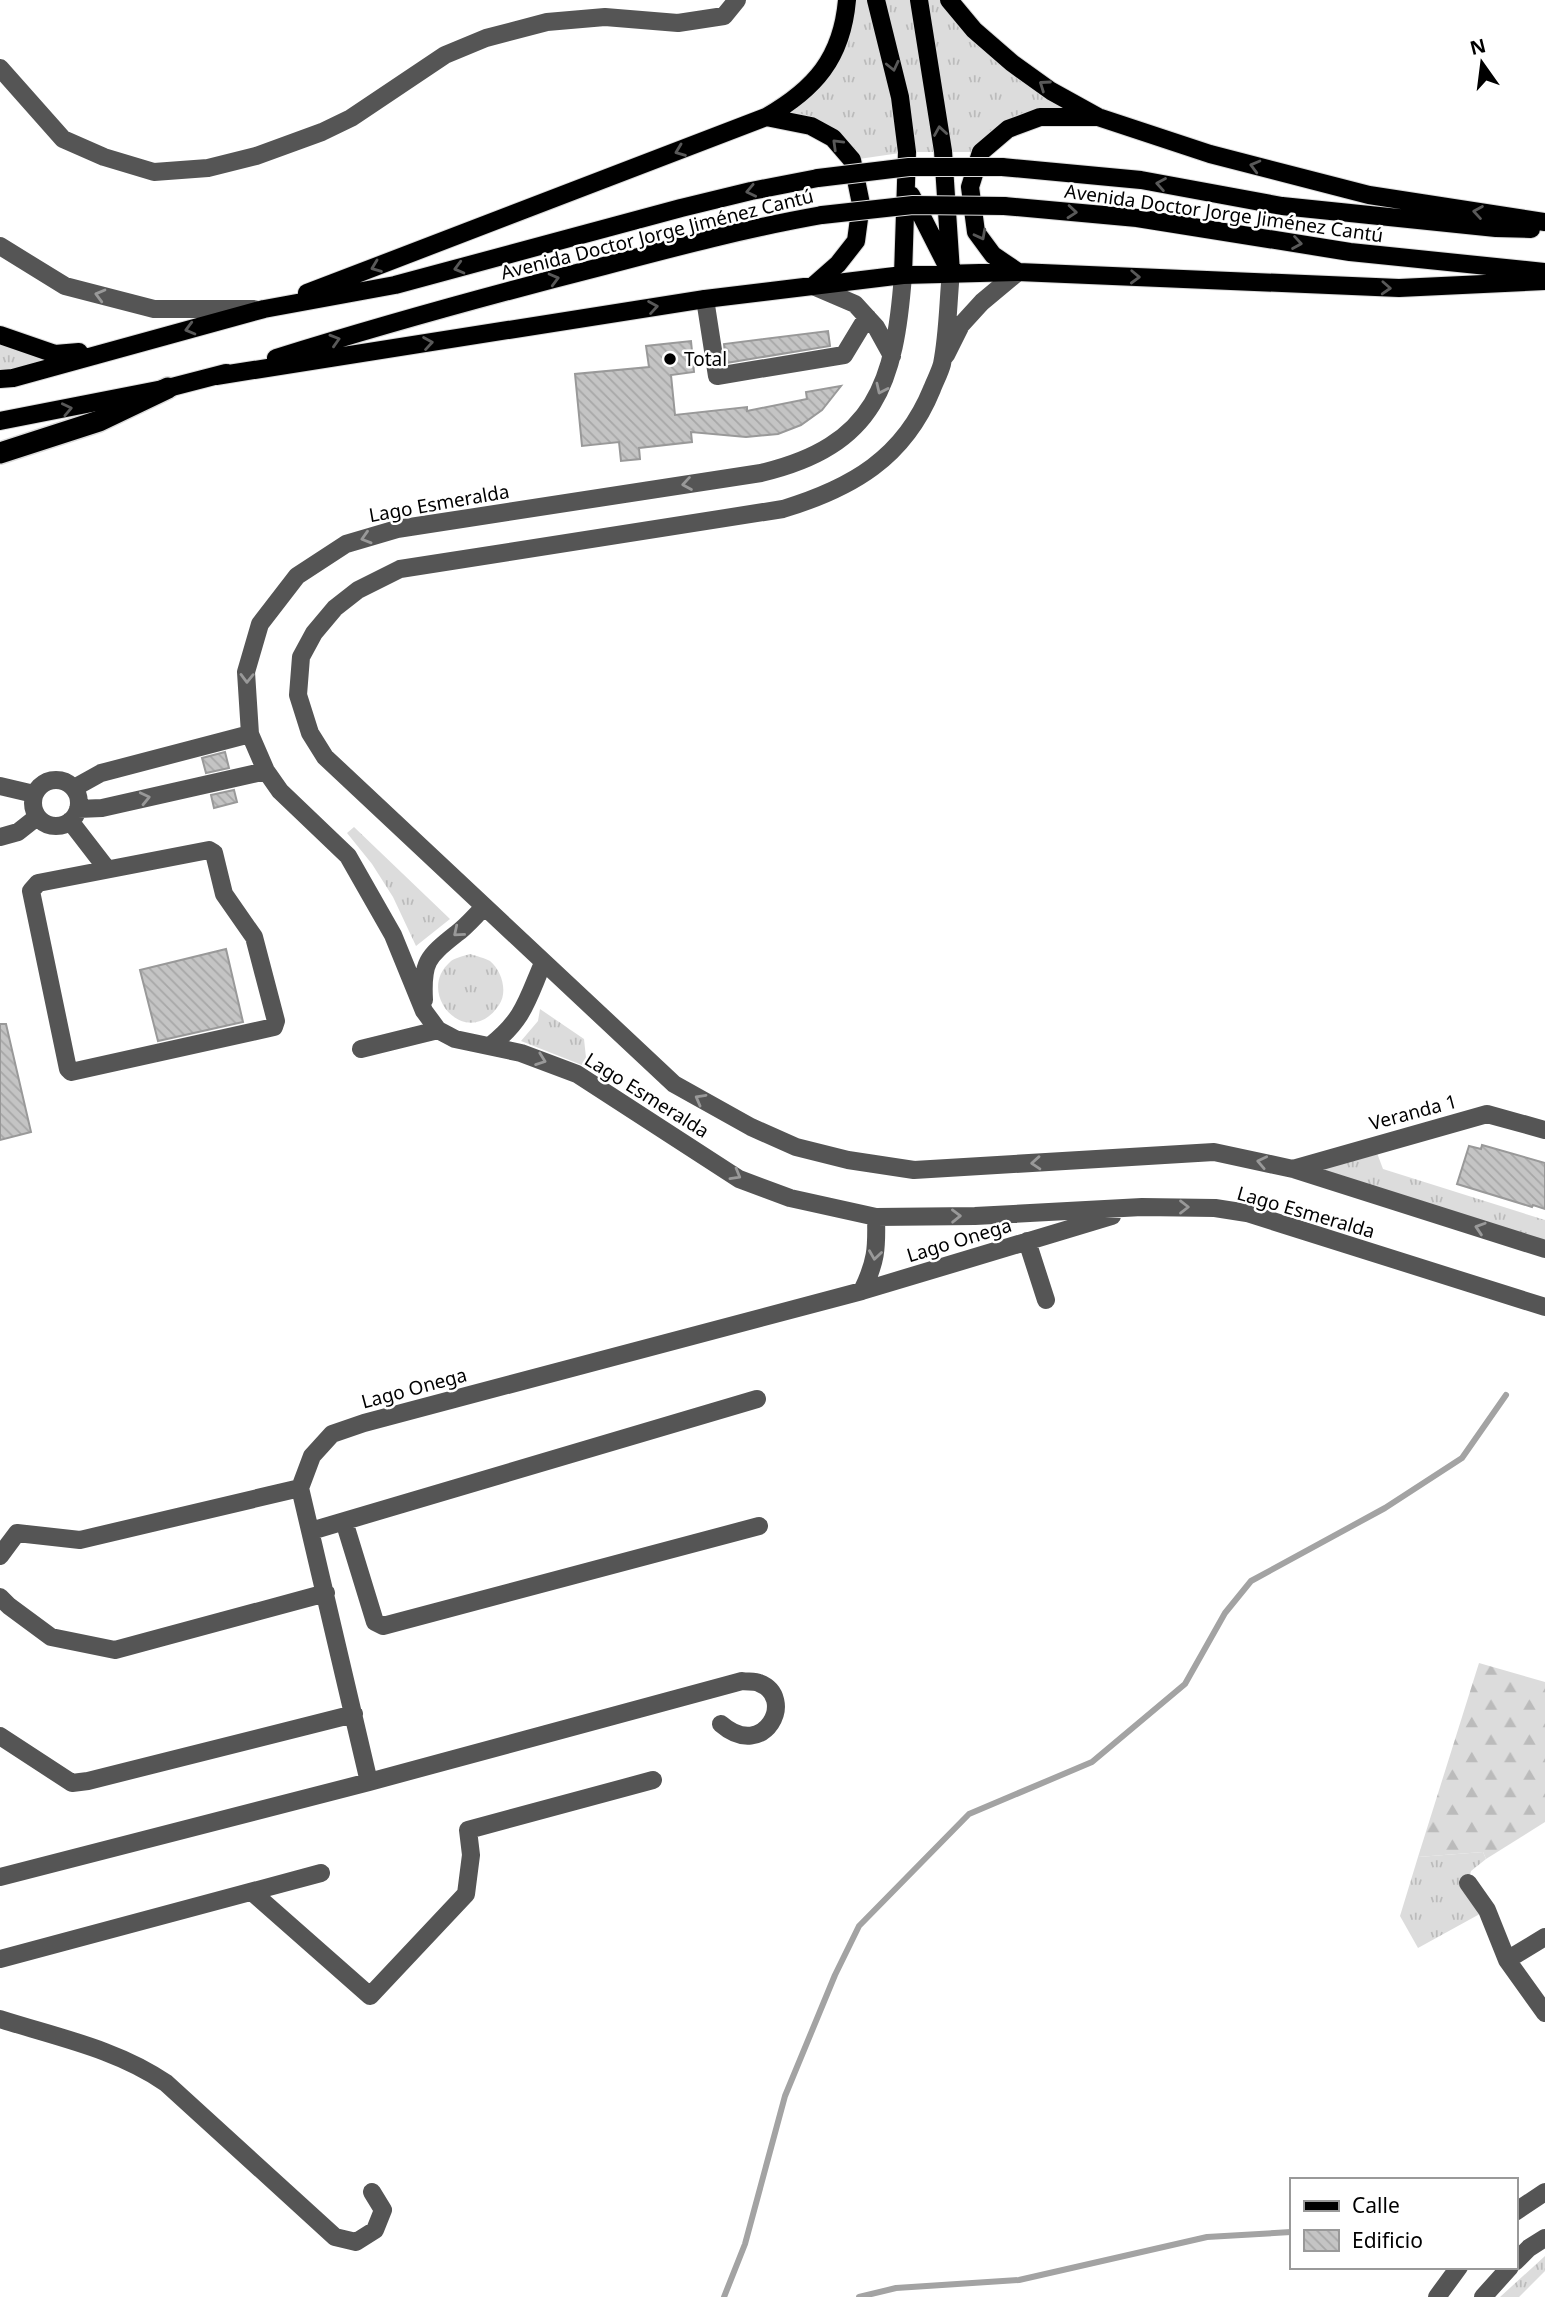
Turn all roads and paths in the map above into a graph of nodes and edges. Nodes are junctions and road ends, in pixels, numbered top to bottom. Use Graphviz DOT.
graph roads {
  1 [pos="737,0"];
  2 [pos="847,0"];
  3 [pos="876,0"];
  4 [pos="919,0"];
  5 [pos="949,0"];
  6 [pos="0,68"];
  7 [pos="766,117"];
  8 [pos="1098,117"];
  9 [pos="906,186"];
  10 [pos="1545,222"];
  11 [pos="1545,229"];
  12 [pos="0,246"];
  13 [pos="951,272"];
  14 [pos="1017,272"];
  15 [pos="1545,272"];
  16 [pos="904,275"];
  17 [pos="1545,281"];
  18 [pos="813,286"];
  19 [pos="705,299"];
  20 [pos="264,309"];
  21 [pos="867,317"];
  22 [pos="0,335"];
  23 [pos="121,348"];
  24 [pos="892,356"];
  25 [pos="941,365"];
  26 [pos="216,376"];
  27 [pos="0,379"];
  28 [pos="168,388"];
  29 [pos="0,421"];
  30 [pos="0,453"];
  31 [pos="250,734"];
  32 [pos="266,771"];
  33 [pos="0,786"];
  34 [pos="74,788"];
  35 [pos="34,794"];
  36 [pos="74,815"];
  37 [pos="37,817"];
  38 [pos="0,836"];
  39 [pos="107,869"];
  40 [pos="484,907"];
  41 [pos="430,955"];
  42 [pos="402,956"];
  43 [pos="544,963"];
  44 [pos="424,1011"];
  45 [pos="438,1030"];
  46 [pos="491,1045"];
  47 [pos="361,1049"];
  48 [pos="1545,1130"];
  49 [pos="1293,1169"];
  50 [pos="1142,1207"];
  51 [pos="876,1217"];
  52 [pos="1027,1241"];
  53 [pos="1545,1249"];
  54 [pos="862,1291"];
  55 [pos="1046,1300"];
  56 [pos="1545,1307"];
  57 [pos="757,1399"];
  58 [pos="300,1488"];
  59 [pos="344,1521"];
  60 [pos="759,1526"];
  61 [pos="311,1531"];
  62 [pos="0,1556"];
  63 [pos="326,1593"];
  64 [pos="0,1597"];
  65 [pos="354,1714"];
  66 [pos="721,1724"];
  67 [pos="0,1736"];
  68 [pos="653,1780"];
  69 [pos="369,1782"];
  70 [pos="321,1873"];
  71 [pos="0,1877"];
  72 [pos="1468,1883"];
  73 [pos="252,1892"];
  74 [pos="1545,1937"];
  75 [pos="0,1959"];
  76 [pos="1507,1960"];
  77 [pos="1545,2012"];
  78 [pos="0,2019"];
  79 [pos="372,2192"];
  80 [pos="1545,2192"];
  81 [pos="1517,2211"];
  82 [pos="1545,2238"];
  83 [pos="1517,2260"];
  84 [pos="1458,2269"];
  85 [pos="1508,2269"];
  86 [pos="1437,2297"];
  87 [pos="1483,2297"];
  1 -- 6 [label="street"];
  2 -- 7 [label="main road"];
  3 -- 9 [label="main road, one-way"];
  13 -- 4 [label="main road, one-way"];
  8 -- 5 [label="main road, one-way"];
  18 -- 7 [label="main road, one-way"];
  7 -- 20 [label="main road, one-way"];
  10 -- 8 [label="main road, one-way"];
  8 -- 14 [label="main road, one-way"];
  9 -- 13 [label="main road"];
  9 -- 16 [label="main road"];
  11 -- 20 [label="main road, Avenida Doctor Jorge Jiménez Cantú, one-way, bridge"];
  20 -- 12 [label="street, one-way"];
  13 -- 14 [label="main road"];
  13 -- 16 [label="main road"];
  13 -- 25 [label="street, Lago Esmeralda"];
  14 -- 17 [label="main road, one-way"];
  14 -- 25 [label="street"];
  26 -- 15 [label="main road, Avenida Doctor Jorge Jiménez Cantú, one-way, bridge"];
  16 -- 18 [label="main road"];
  16 -- 24 [label="street, Lago Esmeralda"];
  18 -- 19 [label="main road"];
  18 -- 21 [label="street"];
  19 -- 21 [label="street"];
  26 -- 19 [label="main road, one-way"];
  20 -- 23 [label="main road, Avenida Doctor Jorge Jiménez Cantú, one-way"];
  21 -- 24 [label="street"];
  22 -- 23 [label="main road"];
  23 -- 27 [label="main road, Avenida Doctor Jorge Jiménez Cantú"];
  24 -- 31 [label="street, Lago Esmeralda, one-way"];
  25 -- 40 [label="street, Lago Esmeralda"];
  26 -- 28 [label="main road, Avenida Doctor Jorge Jiménez Cantú"];
  29 -- 28 [label="main road, Avenida Doctor Jorge Jiménez Cantú, one-way"];
  28 -- 30 [label="highway"];
  31 -- 32 [label="street, Lago Esmeralda"];
  31 -- 34 [label="street"];
  36 -- 32 [label="street, one-way"];
  32 -- 42 [label="street, Lago Esmeralda"];
  33 -- 35 [label="street"];
  34 -- 35 [label="street"];
  34 -- 36 [label="street"];
  35 -- 37 [label="street"];
  36 -- 37 [label="street"];
  36 -- 39 [label="street"];
  37 -- 38 [label="street"];
  39 -- 39 [label="street"];
  40 -- 41 [label="street, one-way"];
  40 -- 43 [label="street, Lago Esmeralda"];
  41 -- 42 [label="street"];
  41 -- 44 [label="street"];
  42 -- 44 [label="street, Lago Esmeralda"];
  43 -- 46 [label="street"];
  49 -- 43 [label="street, Lago Esmeralda, one-way"];
  44 -- 45 [label="street, Lago Esmeralda"];
  45 -- 46 [label="street, Lago Esmeralda"];
  45 -- 47 [label="street"];
  46 -- 51 [label="street, Lago Esmeralda, one-way"];
  48 -- 49 [label="street, Veranda 1"];
  53 -- 49 [label="street, Lago Esmeralda, one-way"];
  51 -- 50 [label="street, Lago Esmeralda, one-way"];
  50 -- 52 [label="street, Lago Onega"];
  50 -- 56 [label="street, Lago Esmeralda, one-way"];
  51 -- 54 [label="street, Lago Onega, one-way"];
  52 -- 54 [label="street, Lago Onega"];
  52 -- 55 [label="street, Lago Onega"];
  54 -- 58 [label="street, Lago Onega"];
  57 -- 59 [label="street"];
  58 -- 61 [label="street"];
  58 -- 62 [label="street"];
  59 -- 60 [label="street"];
  59 -- 61 [label="street"];
  61 -- 63 [label="street"];
  63 -- 64 [label="street"];
  63 -- 65 [label="street"];
  65 -- 67 [label="street"];
  65 -- 69 [label="street"];
  66 -- 69 [label="street"];
  68 -- 73 [label="street"];
  69 -- 71 [label="street"];
  70 -- 73 [label="street"];
  72 -- 76 [label="street"];
  73 -- 75 [label="street"];
  74 -- 76 [label="street"];
  76 -- 77 [label="street"];
  78 -- 79 [label="street"];
  80 -- 81 [label="street"];
  82 -- 83 [label="street"];
  84 -- 86 [label="street"];
  85 -- 87 [label="street"];
}
